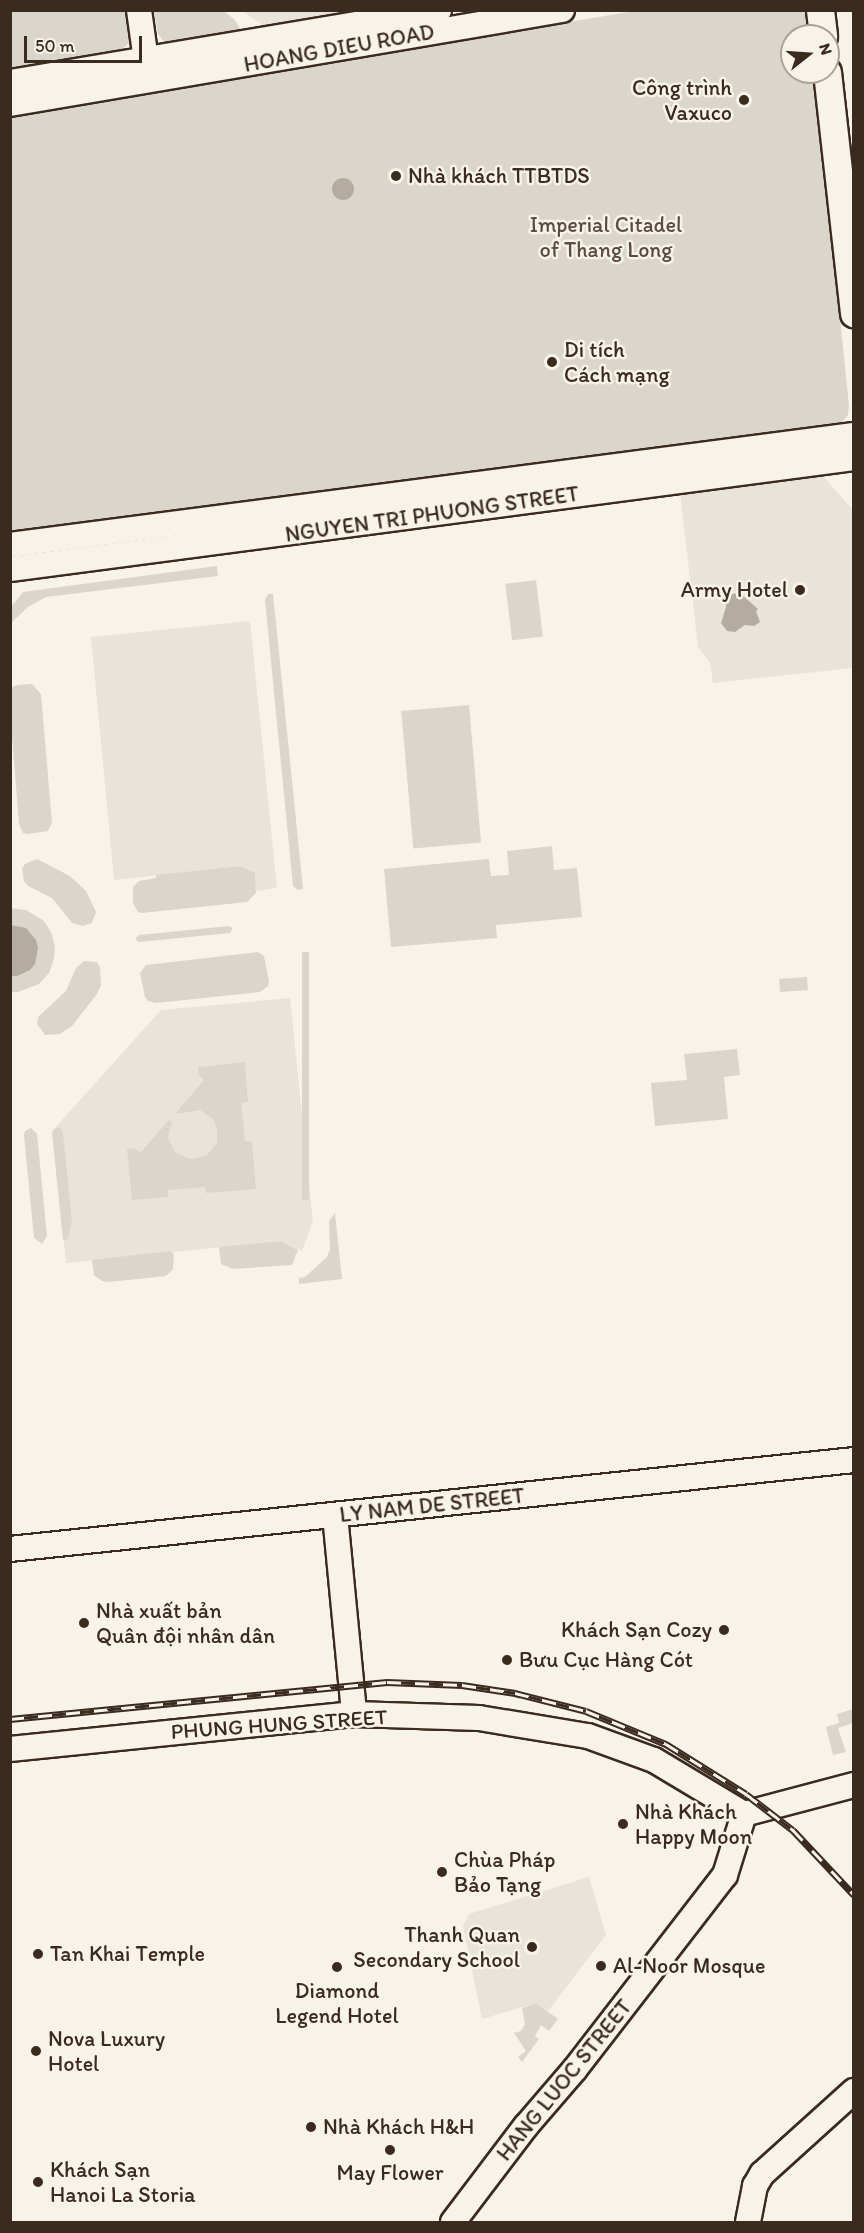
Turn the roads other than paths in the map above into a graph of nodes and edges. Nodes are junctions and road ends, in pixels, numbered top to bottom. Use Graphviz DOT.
graph roads {
  1 [pos="139,10"];
  2 [pos="439,10"];
  3 [pos="562,10"];
  4 [pos="147,70"];
  5 [pos="10,82"];
  6 [pos="828,84"];
  7 [pos="10,104"];
  8 [pos="854,313"];
  9 [pos="854,435"];
  10 [pos="854,458"];
  11 [pos="10,545"];
  12 [pos="10,569"];
  13 [pos="854,1460"];
  14 [pos="335,1515"];
  15 [pos="10,1549"];
  16 [pos="354,1714"];
  17 [pos="10,1749"];
  18 [pos="854,1785"];
  19 [pos="744,1814"];
  20 [pos="854,2091"];
  21 [pos="750,2213"];
  22 [pos="453,2223"];
  1 -- 4 [label="street"];
  2 -- 4 [label="street, HOANG DIEU ROAD"];
  3 -- 4 [label="street, HOANG DIEU ROAD"];
  4 -- 5 [label="street, HOANG DIEU ROAD"];
  4 -- 7 [label="street, HOANG DIEU ROAD"];
  6 -- 8 [label="main road"];
  9 -- 11 [label="street, NGUYEN TRI PHUONG STREET"];
  10 -- 12 [label="street, NGUYEN TRI PHUONG STREET"];
  13 -- 14 [label="street, LY NAM DE STREET"];
  14 -- 15 [label="street, LY NAM DE STREET"];
  14 -- 16 [label="street"];
  16 -- 17 [label="street, PHUNG HUNG STREET"];
  16 -- 19 [label="street, PHUNG HUNG STREET"];
  18 -- 19 [label="street"];
  19 -- 22 [label="street, HANG LUOC STREET"];
  20 -- 21 [label="street"];
}
